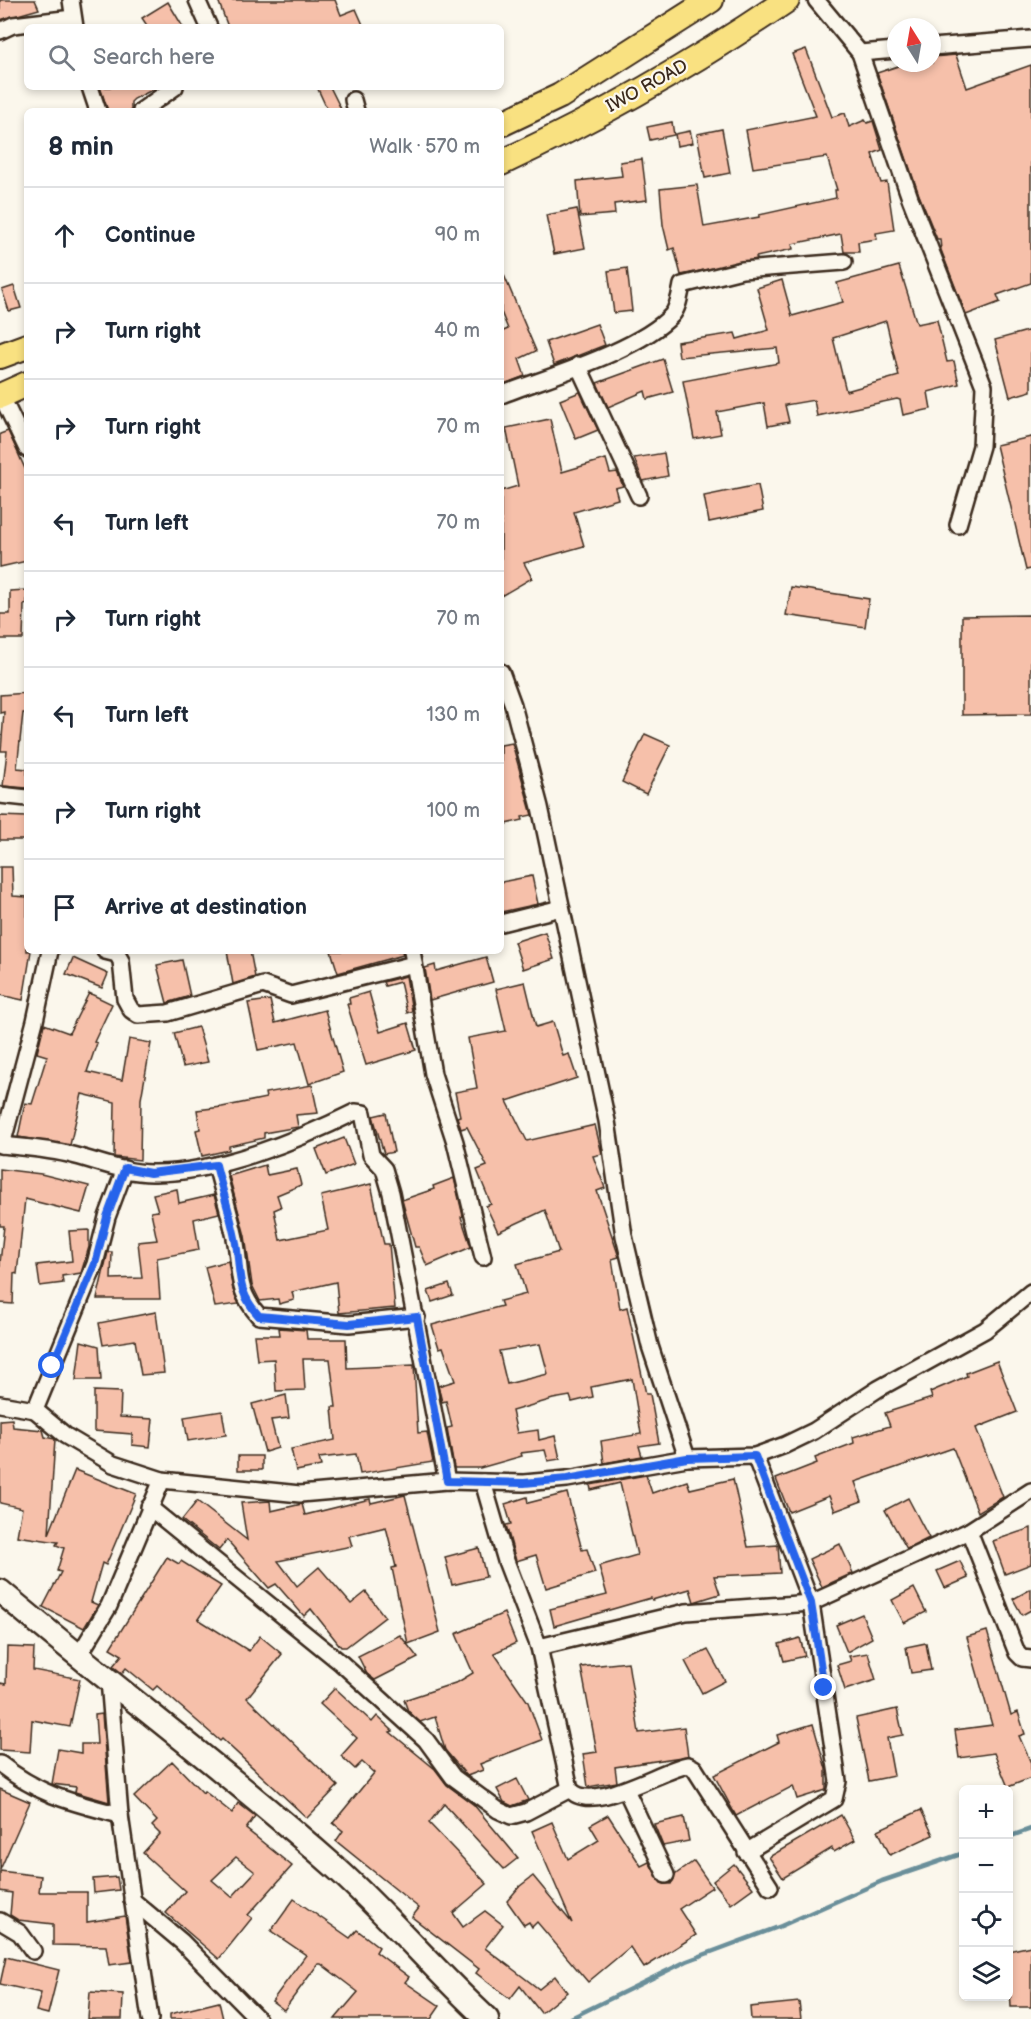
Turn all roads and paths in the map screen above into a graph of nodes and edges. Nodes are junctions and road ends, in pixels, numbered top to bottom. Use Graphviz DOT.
graph roads {
  1 [pos="71,0"];
  2 [pos="197,0"];
  3 [pos="711,0"];
  4 [pos="787,0"];
  5 [pos="816,0"];
  6 [pos="74,22"];
  7 [pos="24,24"];
  8 [pos="33,24"];
  9 [pos="207,24"];
  10 [pos="0,31"];
  11 [pos="1031,39"];
  12 [pos="941,46"];
  13 [pos="887,51"];
  14 [pos="860,53"];
  15 [pos="91,90"];
  16 [pos="172,90"];
  17 [pos="97,108"];
  18 [pos="145,108"];
  19 [pos="504,123"];
  20 [pos="504,161"];
  21 [pos="844,262"];
  22 [pos="24,347"];
  23 [pos="0,356"];
  24 [pos="578,365"];
  25 [pos="24,385"];
  26 [pos="504,394"];
  27 [pos="0,395"];
  28 [pos="24,443"];
  29 [pos="639,496"];
  30 [pos="958,525"];
  31 [pos="504,690"];
  32 [pos="507,709"];
  33 [pos="0,795"];
  34 [pos="24,798"];
  35 [pos="561,908"];
  36 [pos="504,922"];
  37 [pos="49,954"];
  38 [pos="117,954"];
  39 [pos="413,957"];
  40 [pos="1,1145"];
  41 [pos="216,1165"];
  42 [pos="125,1168"];
  43 [pos="483,1257"];
  44 [pos="1031,1292"];
  45 [pos="417,1317"];
  46 [pos="0,1404"];
  47 [pos="34,1410"];
  48 [pos="755,1456"];
  49 [pos="687,1458"];
  50 [pos="162,1480"];
  51 [pos="447,1481"];
  52 [pos="483,1482"];
  53 [pos="1031,1491"];
  54 [pos="149,1507"];
  55 [pos="969,1531"];
  56 [pos="0,1591"];
  57 [pos="811,1603"];
  58 [pos="539,1647"];
  59 [pos="78,1657"];
  60 [pos="1031,1659"];
  61 [pos="109,1680"];
  62 [pos="0,1764"];
  63 [pos="570,1788"];
  64 [pos="626,1790"];
  65 [pos="120,1815"];
  66 [pos="746,1852"];
  67 [pos="666,1875"];
  68 [pos="770,1887"];
  69 [pos="132,1900"];
  70 [pos="0,1921"];
  71 [pos="33,1951"];
  72 [pos="150,2019"];
  73 [pos="258,2019"];
  74 [pos="487,2019"];
  1 -- 6 [label="street"];
  2 -- 9 [label="street"];
  3 -- 19 [label="main road, IWO ROAD"];
  4 -- 20 [label="main road, IWO ROAD"];
  5 -- 14 [label="street"];
  6 -- 8 [label="street"];
  7 -- 10 [label="street"];
  11 -- 12 [label="street"];
  13 -- 14 [label="street"];
  14 -- 30 [label="street"];
  15 -- 17 [label="street"];
  16 -- 18 [label="street"];
  21 -- 24 [label="street"];
  22 -- 23 [label="main road"];
  24 -- 26 [label="street"];
  24 -- 29 [label="street"];
  25 -- 27 [label="main road"];
  27 -- 28 [label="street"];
  31 -- 32 [label="street"];
  32 -- 35 [label="street"];
  33 -- 34 [label="street"];
  35 -- 36 [label="street"];
  35 -- 49 [label="street"];
  37 -- 40 [label="street"];
  38 -- 39 [label="street"];
  39 -- 43 [label="street"];
  40 -- 42 [label="street"];
  41 -- 42 [label="street"];
  41 -- 45 [label="street"];
  41 -- 45 [label="street"];
  42 -- 47 [label="street"];
  44 -- 48 [label="street"];
  45 -- 51 [label="street"];
  46 -- 47 [label="street"];
  47 -- 50 [label="street"];
  48 -- 49 [label="street"];
  48 -- 57 [label="street"];
  49 -- 52 [label="street"];
  50 -- 51 [label="street"];
  50 -- 54 [label="street"];
  51 -- 52 [label="street"];
  52 -- 58 [label="street"];
  53 -- 55 [label="street"];
  54 -- 59 [label="street"];
  54 -- 63 [label="street"];
  55 -- 57 [label="street"];
  55 -- 60 [label="street"];
  56 -- 59 [label="street"];
  57 -- 58 [label="street"];
  57 -- 66 [label="street"];
  58 -- 63 [label="street"];
  59 -- 61 [label="street"];
  61 -- 65 [label="street"];
  61 -- 74 [label="street"];
  62 -- 65 [label="street"];
  63 -- 64 [label="street"];
  64 -- 66 [label="street"];
  64 -- 67 [label="street"];
  65 -- 69 [label="street"];
  66 -- 68 [label="street"];
  69 -- 72 [label="street"];
  69 -- 73 [label="street"];
  70 -- 71 [label="street"];
}
